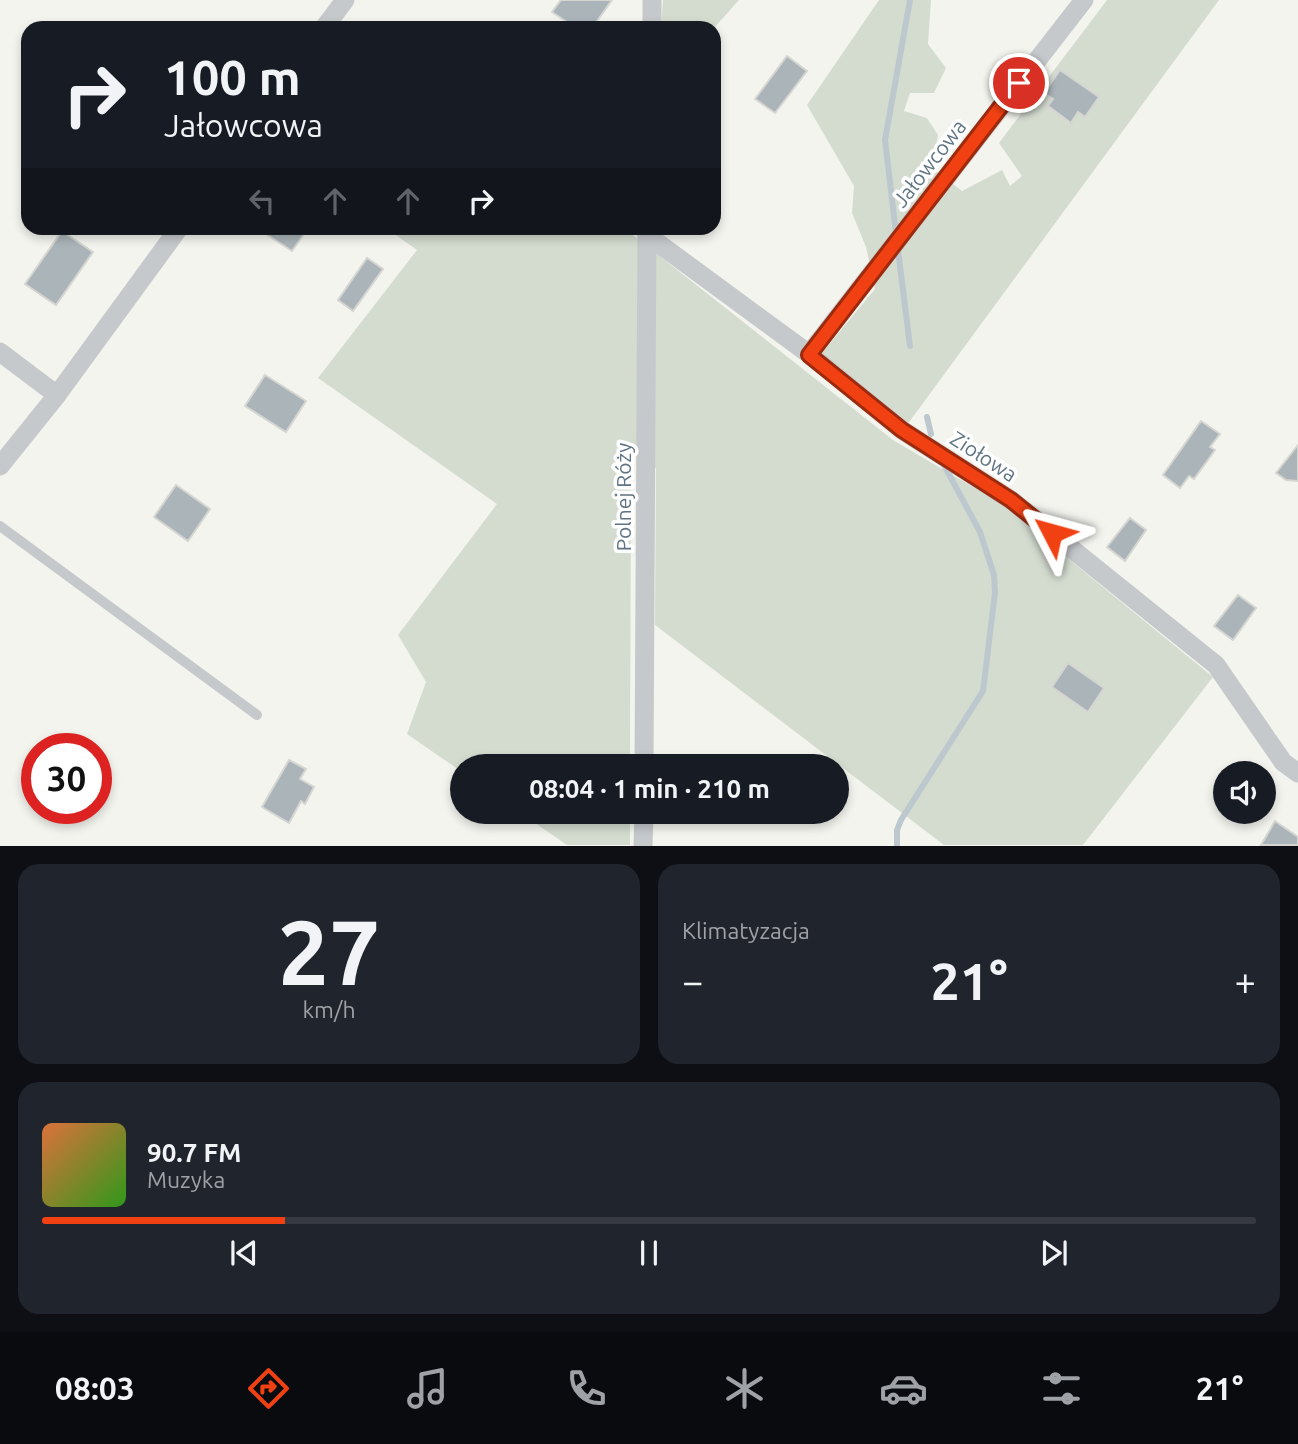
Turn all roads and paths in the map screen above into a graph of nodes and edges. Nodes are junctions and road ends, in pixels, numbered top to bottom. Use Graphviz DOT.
graph roads {
  1 [pos="345,0"];
  2 [pos="652,0"];
  3 [pos="1084,0"];
  4 [pos="329,21"];
  5 [pos="652,21"];
  6 [pos="174,235"];
  7 [pos="647,235"];
  8 [pos="652,235"];
  9 [pos="0,352"];
  10 [pos="809,355"];
  11 [pos="57,395"];
  12 [pos="0,466"];
  13 [pos="0,526"];
  14 [pos="257,715"];
  15 [pos="644,754"];
  16 [pos="1298,773"];
  17 [pos="644,824"];
  18 [pos="643,845"];
  1 -- 4 [label="street"];
  2 -- 5 [label="street"];
  3 -- 10 [label="street, Jałowcowa"];
  6 -- 11 [label="street"];
  7 -- 15 [label="street, Polnej Róży"];
  8 -- 10 [label="street, Ziołowa"];
  9 -- 11 [label="street"];
  10 -- 16 [label="street, Ziołowa"];
  11 -- 12 [label="street"];
  13 -- 14 [label="lane"];
  17 -- 18 [label="street"];
}
